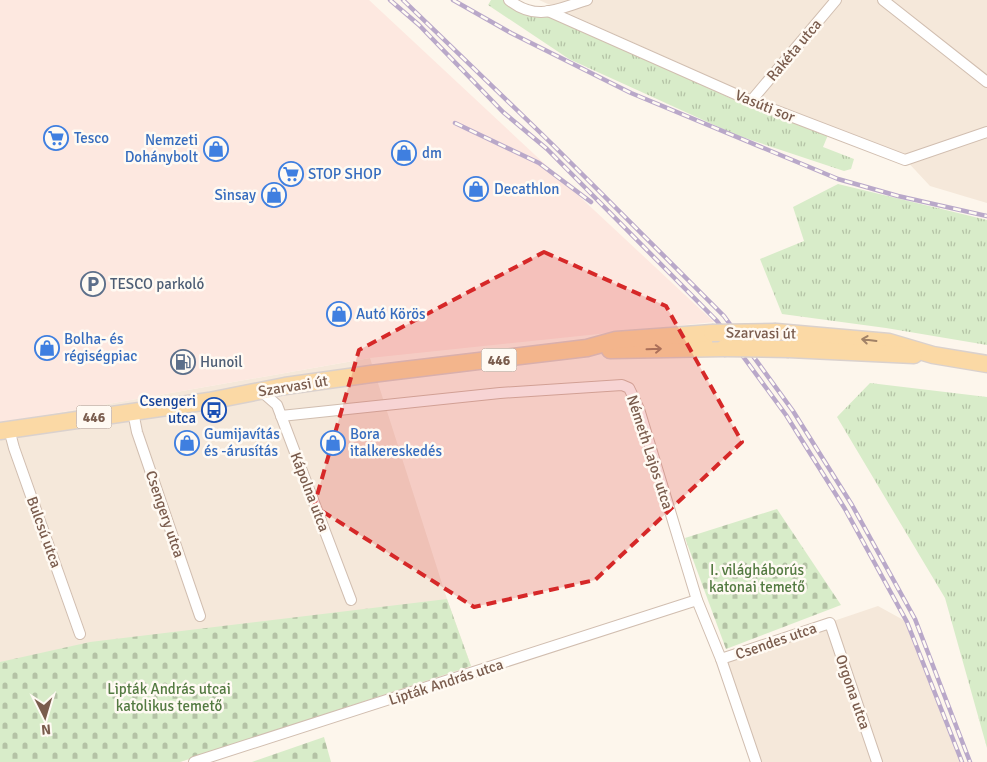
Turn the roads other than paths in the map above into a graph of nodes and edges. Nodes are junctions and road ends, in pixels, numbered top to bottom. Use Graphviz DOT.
graph roads {
  1 [pos="510,0"];
  2 [pos="587,0"];
  3 [pos="836,0"];
  4 [pos="890,2"];
  5 [pos="548,11"];
  6 [pos="987,82"];
  7 [pos="751,101"];
  8 [pos="987,132"];
  9 [pos="587,348"];
  10 [pos="934,356"];
  11 [pos="987,364"];
  12 [pos="261,391"];
  13 [pos="133,412"];
  14 [pos="281,416"];
  15 [pos="5,430"];
  16 [pos="351,600"];
  17 [pos="697,600"];
  18 [pos="200,616"];
  19 [pos="830,623"];
  20 [pos="80,634"];
  21 [pos="721,660"];
  22 [pos="194,762"];
  23 [pos="756,762"];
  24 [pos="877,762"];
  1 -- 5 [label="street"];
  2 -- 5 [label="street"];
  3 -- 7 [label="street, Rakéta utca"];
  4 -- 6 [label="street"];
  5 -- 7 [label="street, Vasúti sor"];
  7 -- 8 [label="street, Vasúti sor"];
  9 -- 10 [label="main road, Szarvasi út / 446, one-way, bridge"];
  10 -- 9 [label="main road, Szarvasi út / 446, one-way, bridge"];
  9 -- 12 [label="main road, Szarvasi út / 446"];
  10 -- 11 [label="main road, Szarvasi út / 446"];
  12 -- 13 [label="main road, Szarvasi út / 446"];
  12 -- 14 [label="street, Kápolna utca"];
  13 -- 15 [label="main road, Szarvasi út / 446"];
  13 -- 18 [label="street, Csengery utca"];
  14 -- 16 [label="street, Kápolna utca"];
  14 -- 17 [label="street, Németh Lajos utca"];
  15 -- 20 [label="street, Bulcsú utca"];
  17 -- 21 [label="street, Németh Lajos utca"];
  17 -- 22 [label="street, Lipták András utca"];
  19 -- 21 [label="street, Csendes utca"];
  19 -- 24 [label="street, Orgona utca"];
  21 -- 23 [label="street, Németh Lajos utca"];
}
